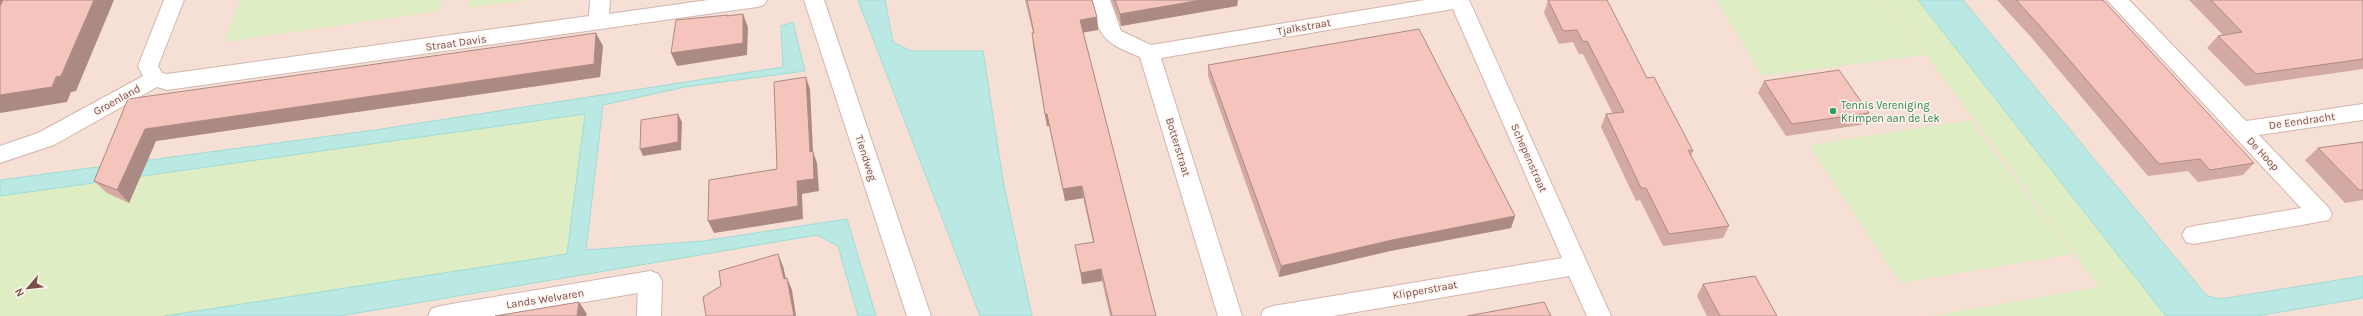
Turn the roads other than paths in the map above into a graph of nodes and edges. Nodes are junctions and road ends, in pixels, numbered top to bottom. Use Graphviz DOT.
graph roads {
  1 [pos="174,0"];
  2 [pos="600,0"];
  3 [pos="758,0"];
  4 [pos="814,0"];
  5 [pos="1100,0"];
  6 [pos="1459,0"];
  7 [pos="2117,0"];
  8 [pos="598,23"];
  9 [pos="1148,54"];
  10 [pos="155,79"];
  11 [pos="2363,112"];
  12 [pos="2241,130"];
  13 [pos="0,154"];
  14 [pos="2194,235"];
  15 [pos="1577,265"];
  16 [pos="440,316"];
  17 [pos="648,316"];
  18 [pos="919,316"];
  19 [pos="1230,316"];
  20 [pos="1273,316"];
  21 [pos="1599,316"];
  1 -- 10 [label="street"];
  2 -- 8 [label="street"];
  3 -- 8 [label="street, Straat Davis"];
  4 -- 18 [label="street, Tiendweg"];
  5 -- 9 [label="street"];
  6 -- 9 [label="street, Tjalkstraat"];
  6 -- 15 [label="street, Schepenstraat"];
  7 -- 12 [label="street, De Hoop"];
  8 -- 10 [label="street, Straat Davis"];
  9 -- 19 [label="street, Botterstraat"];
  10 -- 13 [label="street, Groenland"];
  11 -- 12 [label="street, De Eendracht"];
  12 -- 14 [label="street, De Hoop"];
  15 -- 20 [label="street, Klipperstraat"];
  15 -- 21 [label="street, Schepenstraat"];
  16 -- 17 [label="street, Lands Welvaren"];
}
